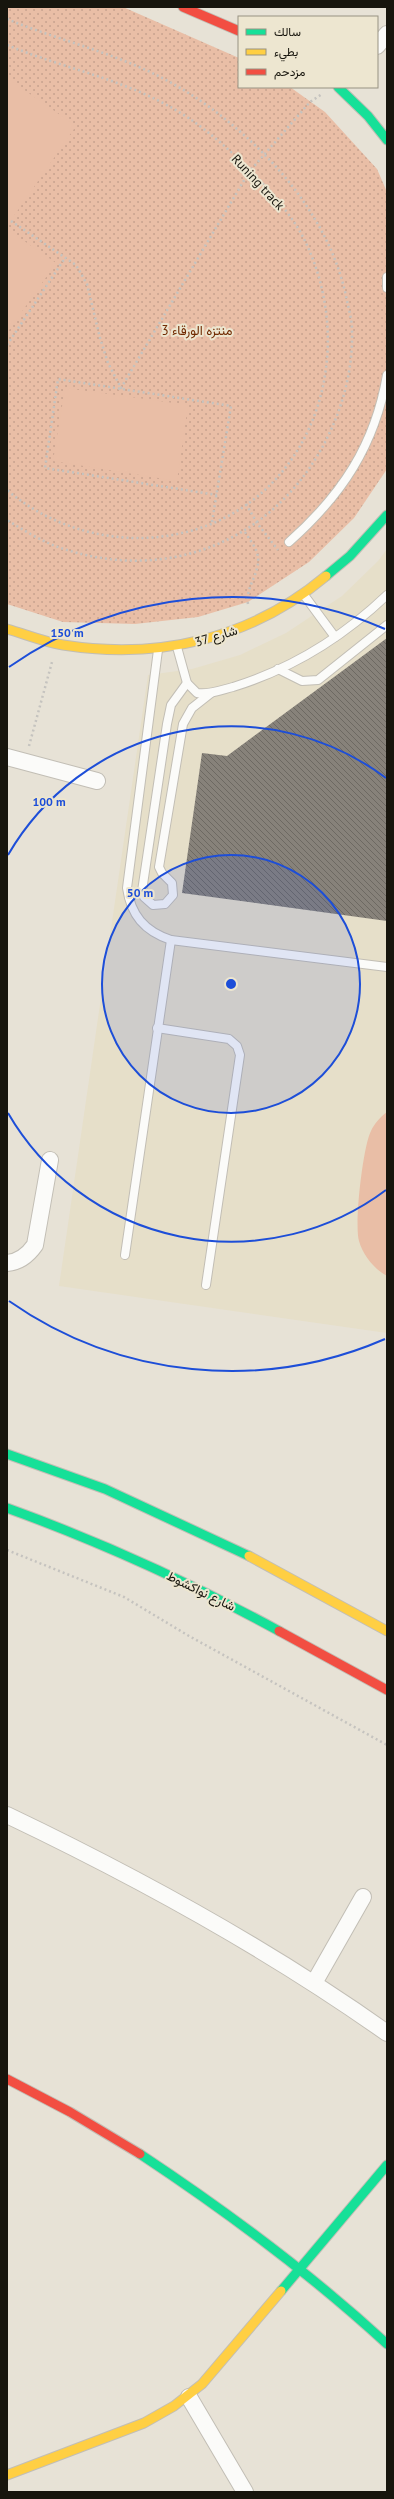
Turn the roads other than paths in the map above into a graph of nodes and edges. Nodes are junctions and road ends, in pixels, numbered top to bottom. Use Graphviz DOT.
graph roads {
  1 [pos="183,7"];
  2 [pos="238,30"];
  3 [pos="387,34"];
  4 [pos="378,45"];
  5 [pos="341,88"];
  6 [pos="387,140"];
  7 [pos="387,277"];
  8 [pos="387,288"];
  9 [pos="387,375"];
  10 [pos="387,515"];
  11 [pos="289,542"];
  12 [pos="304,595"];
  13 [pos="387,595"];
  14 [pos="387,625"];
  15 [pos="7,629"];
  16 [pos="335,637"];
  17 [pos="178,647"];
  18 [pos="158,650"];
  19 [pos="278,669"];
  20 [pos="187,683"];
  21 [pos="211,693"];
  22 [pos="7,757"];
  23 [pos="97,781"];
  24 [pos="170,940"];
  25 [pos="387,967"];
  26 [pos="157,1028"];
  27 [pos="50,1160"];
  28 [pos="125,1255"];
  29 [pos="7,1263"];
  30 [pos="206,1285"];
  31 [pos="7,1454"];
  32 [pos="7,1508"];
  33 [pos="22,1513"];
  34 [pos="7,1515"];
  35 [pos="387,1631"];
  36 [pos="387,1690"];
  37 [pos="7,1816"];
  38 [pos="363,1898"];
  39 [pos="314,1983"];
  40 [pos="387,2033"];
  41 [pos="7,2079"];
  42 [pos="387,2165"];
  43 [pos="299,2270"];
  44 [pos="387,2344"];
  45 [pos="189,2397"];
  46 [pos="7,2475"];
  47 [pos="244,2492"];
  1 -- 2 [label="street"];
  3 -- 4 [label="street"];
  5 -- 6 [label="street"];
  7 -- 8 [label="lane"];
  9 -- 11 [label="lane"];
  10 -- 12 [label="street, شارع 37"];
  12 -- 16 [label="lane"];
  12 -- 17 [label="street, شارع 37"];
  13 -- 16 [label="lane"];
  14 -- 19 [label="lane"];
  15 -- 18 [label="street, شارع 37"];
  16 -- 19 [label="lane"];
  17 -- 18 [label="street, شارع 37"];
  17 -- 20 [label="lane"];
  18 -- 24 [label="lane"];
  19 -- 21 [label="lane"];
  20 -- 21 [label="lane"];
  20 -- 21 [label="lane"];
  22 -- 23 [label="street"];
  24 -- 25 [label="lane"];
  24 -- 26 [label="lane"];
  26 -- 28 [label="lane"];
  26 -- 30 [label="lane"];
  27 -- 29 [label="street"];
  31 -- 35 [label="street"];
  32 -- 33 [label="street, شارع نواكشوط"];
  33 -- 34 [label="lane"];
  33 -- 36 [label="street, شارع نواكشوط"];
  37 -- 39 [label="street"];
  38 -- 39 [label="street"];
  39 -- 40 [label="street"];
  41 -- 43 [label="street"];
  42 -- 43 [label="street"];
  43 -- 44 [label="street"];
  43 -- 45 [label="street"];
  45 -- 46 [label="street"];
  45 -- 47 [label="street"];
}
